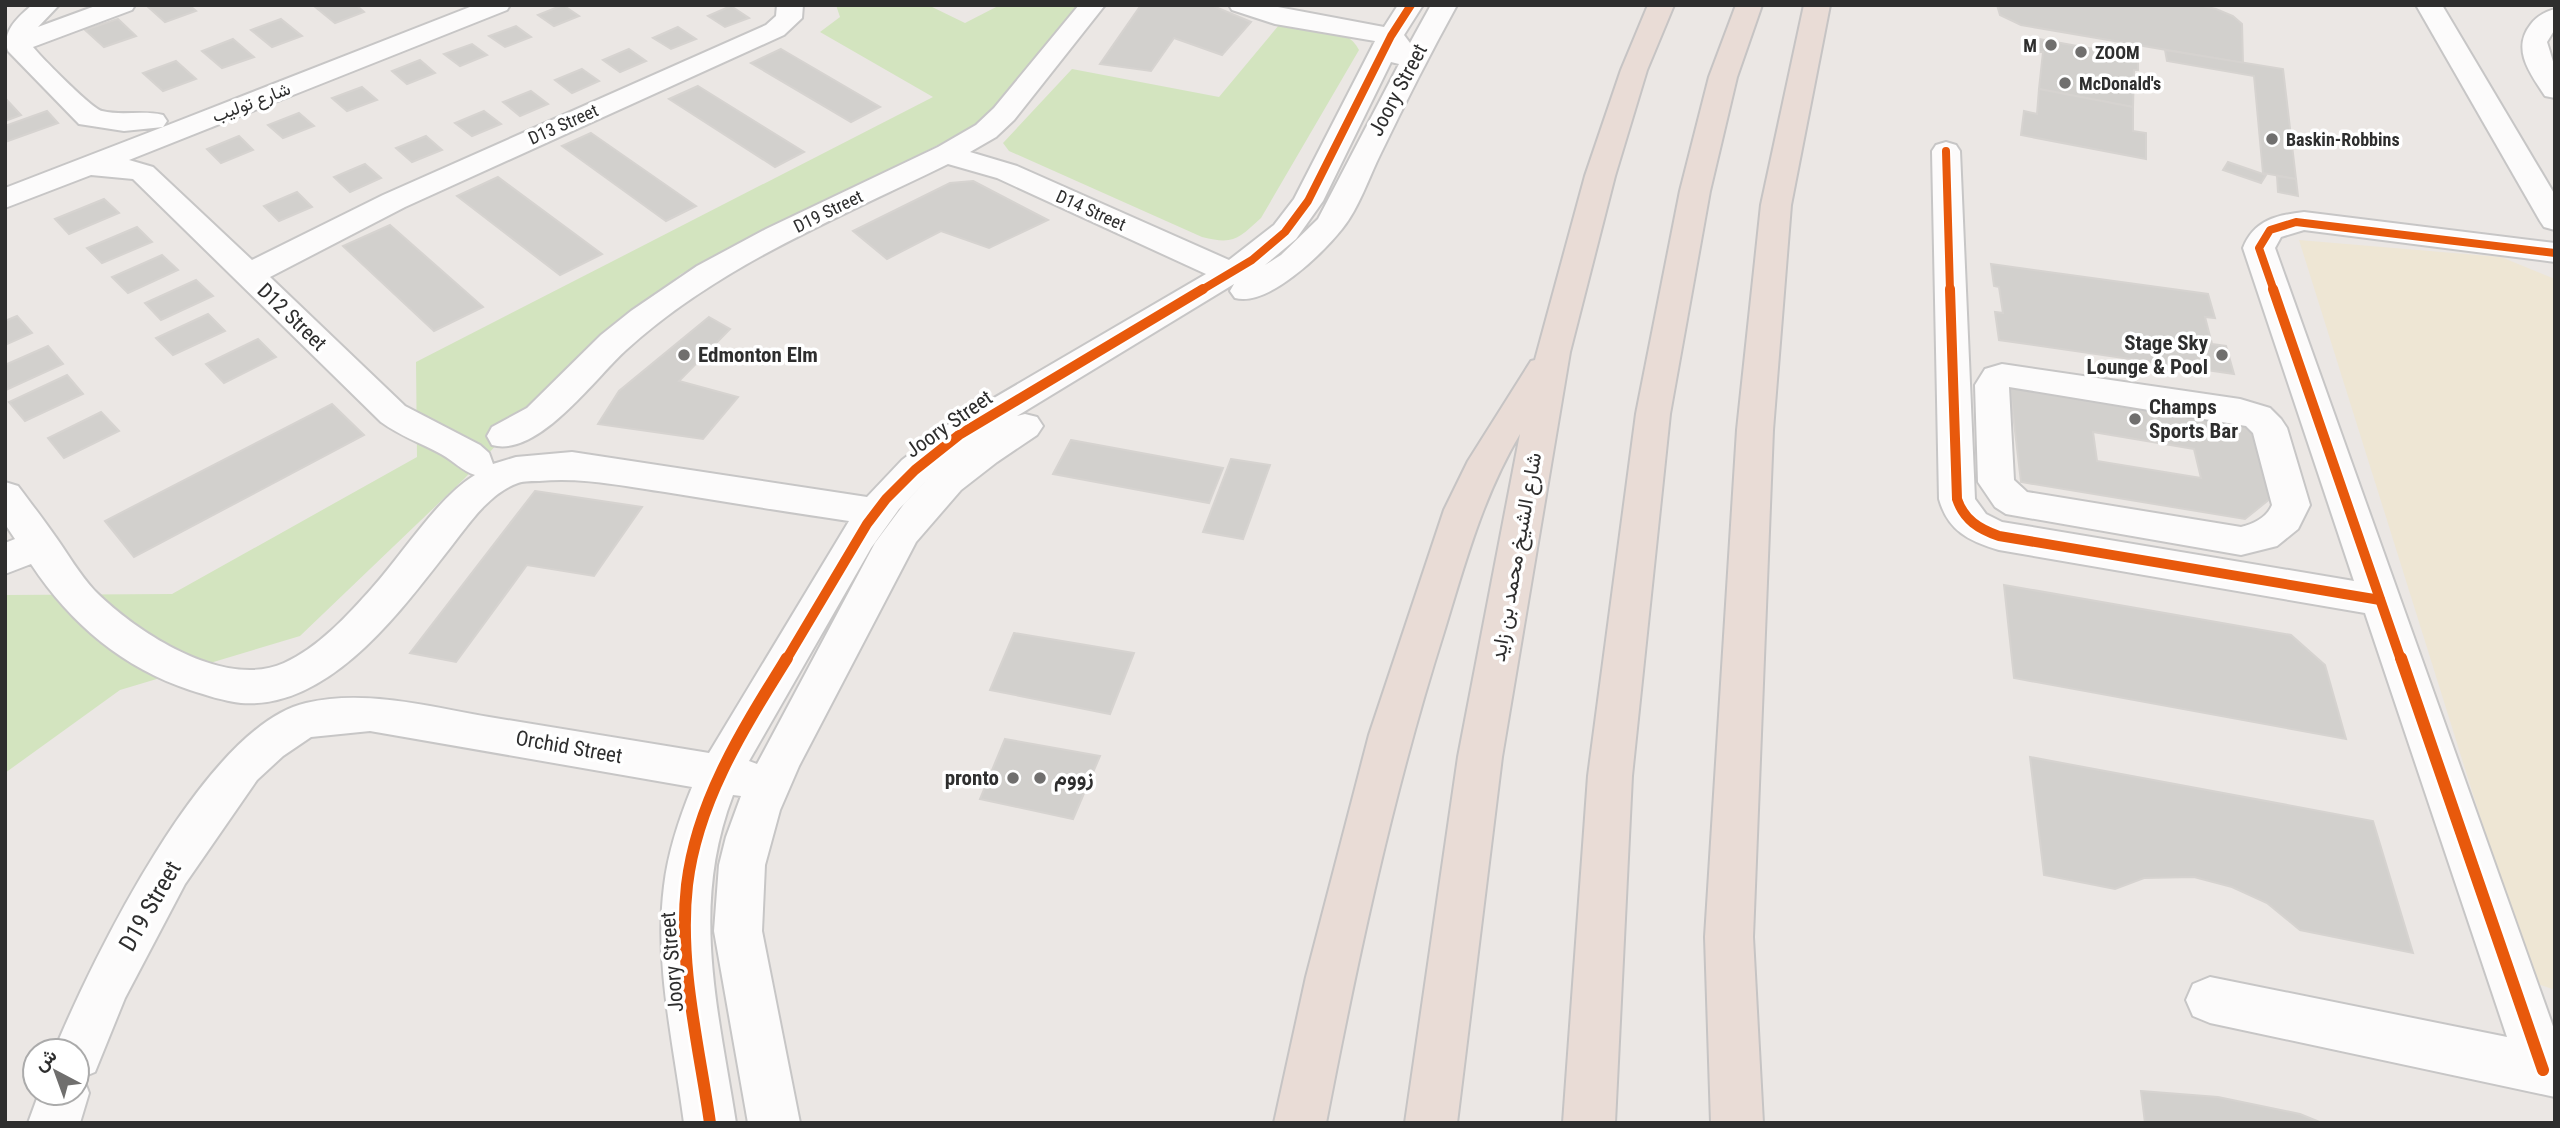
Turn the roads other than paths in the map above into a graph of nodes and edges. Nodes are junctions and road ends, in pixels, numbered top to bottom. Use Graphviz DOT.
graph roads {
  1 [pos="47,5"];
  2 [pos="64,5"];
  3 [pos="122,5"];
  4 [pos="449,5"];
  5 [pos="498,5"];
  6 [pos="790,5"];
  7 [pos="1093,5"];
  8 [pos="1241,5"];
  9 [pos="1411,5"];
  10 [pos="1444,5"];
  11 [pos="1661,5"];
  12 [pos="1749,5"];
  13 [pos="1817,5"];
  14 [pos="2429,5"];
  15 [pos="2555,17"];
  16 [pos="1391,36"];
  17 [pos="18,43"];
  18 [pos="2555,90"];
  19 [pos="1397,91"];
  20 [pos="89,118"];
  21 [pos="156,130"];
  22 [pos="957,149"];
  23 [pos="1946,151"];
  24 [pos="76,161"];
  25 [pos="143,173"];
  26 [pos="5,178"];
  27 [pos="5,199"];
  28 [pos="2555,221"];
  29 [pos="2555,253"];
  30 [pos="244,270"];
  31 [pos="1231,273"];
  32 [pos="1553,352"];
  33 [pos="1997,355"];
  34 [pos="2314,412"];
  35 [pos="2258,417"];
  36 [pos="500,453"];
  37 [pos="5,495"];
  38 [pos="876,512"];
  39 [pos="25,540"];
  40 [pos="5,560"];
  41 [pos="2380,600"];
  42 [pos="291,698"];
  43 [pos="720,774"];
  44 [pos="768,782"];
  45 [pos="1729,937"];
  46 [pos="2210,1000"];
  47 [pos="85,1037"];
  48 [pos="2549,1071"];
  49 [pos="710,1123"];
  50 [pos="774,1123"];
  51 [pos="1300,1123"];
  52 [pos="1431,1123"];
  53 [pos="1589,1123"];
  54 [pos="1737,1123"];
  55 [pos="1752,1123"];
  1 -- 17 [label="street"];
  2 -- 3 [label="street"];
  3 -- 17 [label="street"];
  4 -- 21 [label="street, شارع توليب"];
  5 -- 21 [label="street, شارع توليب"];
  6 -- 30 [label="street, D13 Street"];
  7 -- 22 [label="street, D19 Street"];
  8 -- 16 [label="street"];
  9 -- 16 [label="street, Joory Street"];
  10 -- 19 [label="street, Joory Street"];
  11 -- 32 [label="highway, شارع الشيخ محمد بن زايد"];
  12 -- 53 [label="highway"];
  13 -- 45 [label="highway"];
  14 -- 28 [label="street"];
  15 -- 18 [label="street"];
  16 -- 19 [label="street"];
  16 -- 31 [label="street, Joory Street"];
  17 -- 20 [label="street"];
  19 -- 44 [label="street, Joory Street"];
  20 -- 21 [label="street"];
  20 -- 24 [label="street"];
  21 -- 24 [label="street, شارع توليب"];
  21 -- 25 [label="street"];
  22 -- 31 [label="street, D14 Street"];
  22 -- 36 [label="street, D19 Street"];
  23 -- 41 [label="street"];
  24 -- 25 [label="street"];
  24 -- 26 [label="street, شارع توليب"];
  24 -- 27 [label="street, شارع توليب"];
  25 -- 30 [label="street, D12 Street"];
  29 -- 34 [label="street"];
  30 -- 36 [label="street, D12 Street"];
  31 -- 38 [label="street, Joory Street"];
  32 -- 51 [label="highway"];
  32 -- 52 [label="highway, شارع الشيخ محمد بن زايد"];
  33 -- 34 [label="street"];
  34 -- 35 [label="street"];
  34 -- 41 [label="street"];
  35 -- 35 [label="street"];
  36 -- 38 [label="street, D12 Street"];
  36 -- 42 [label="street"];
  37 -- 39 [label="street, Orchid Street"];
  38 -- 43 [label="street, Joory Street"];
  39 -- 40 [label="street"];
  39 -- 42 [label="street, Orchid Street"];
  41 -- 48 [label="street"];
  42 -- 43 [label="street, Orchid Street"];
  42 -- 47 [label="street, D19 Street"];
  43 -- 44 [label="street, Orchid Street"];
  43 -- 49 [label="street, Joory Street"];
  44 -- 50 [label="street, Joory Street"];
  45 -- 54 [label="highway"];
  45 -- 55 [label="highway"];
  46 -- 48 [label="street"];
}
